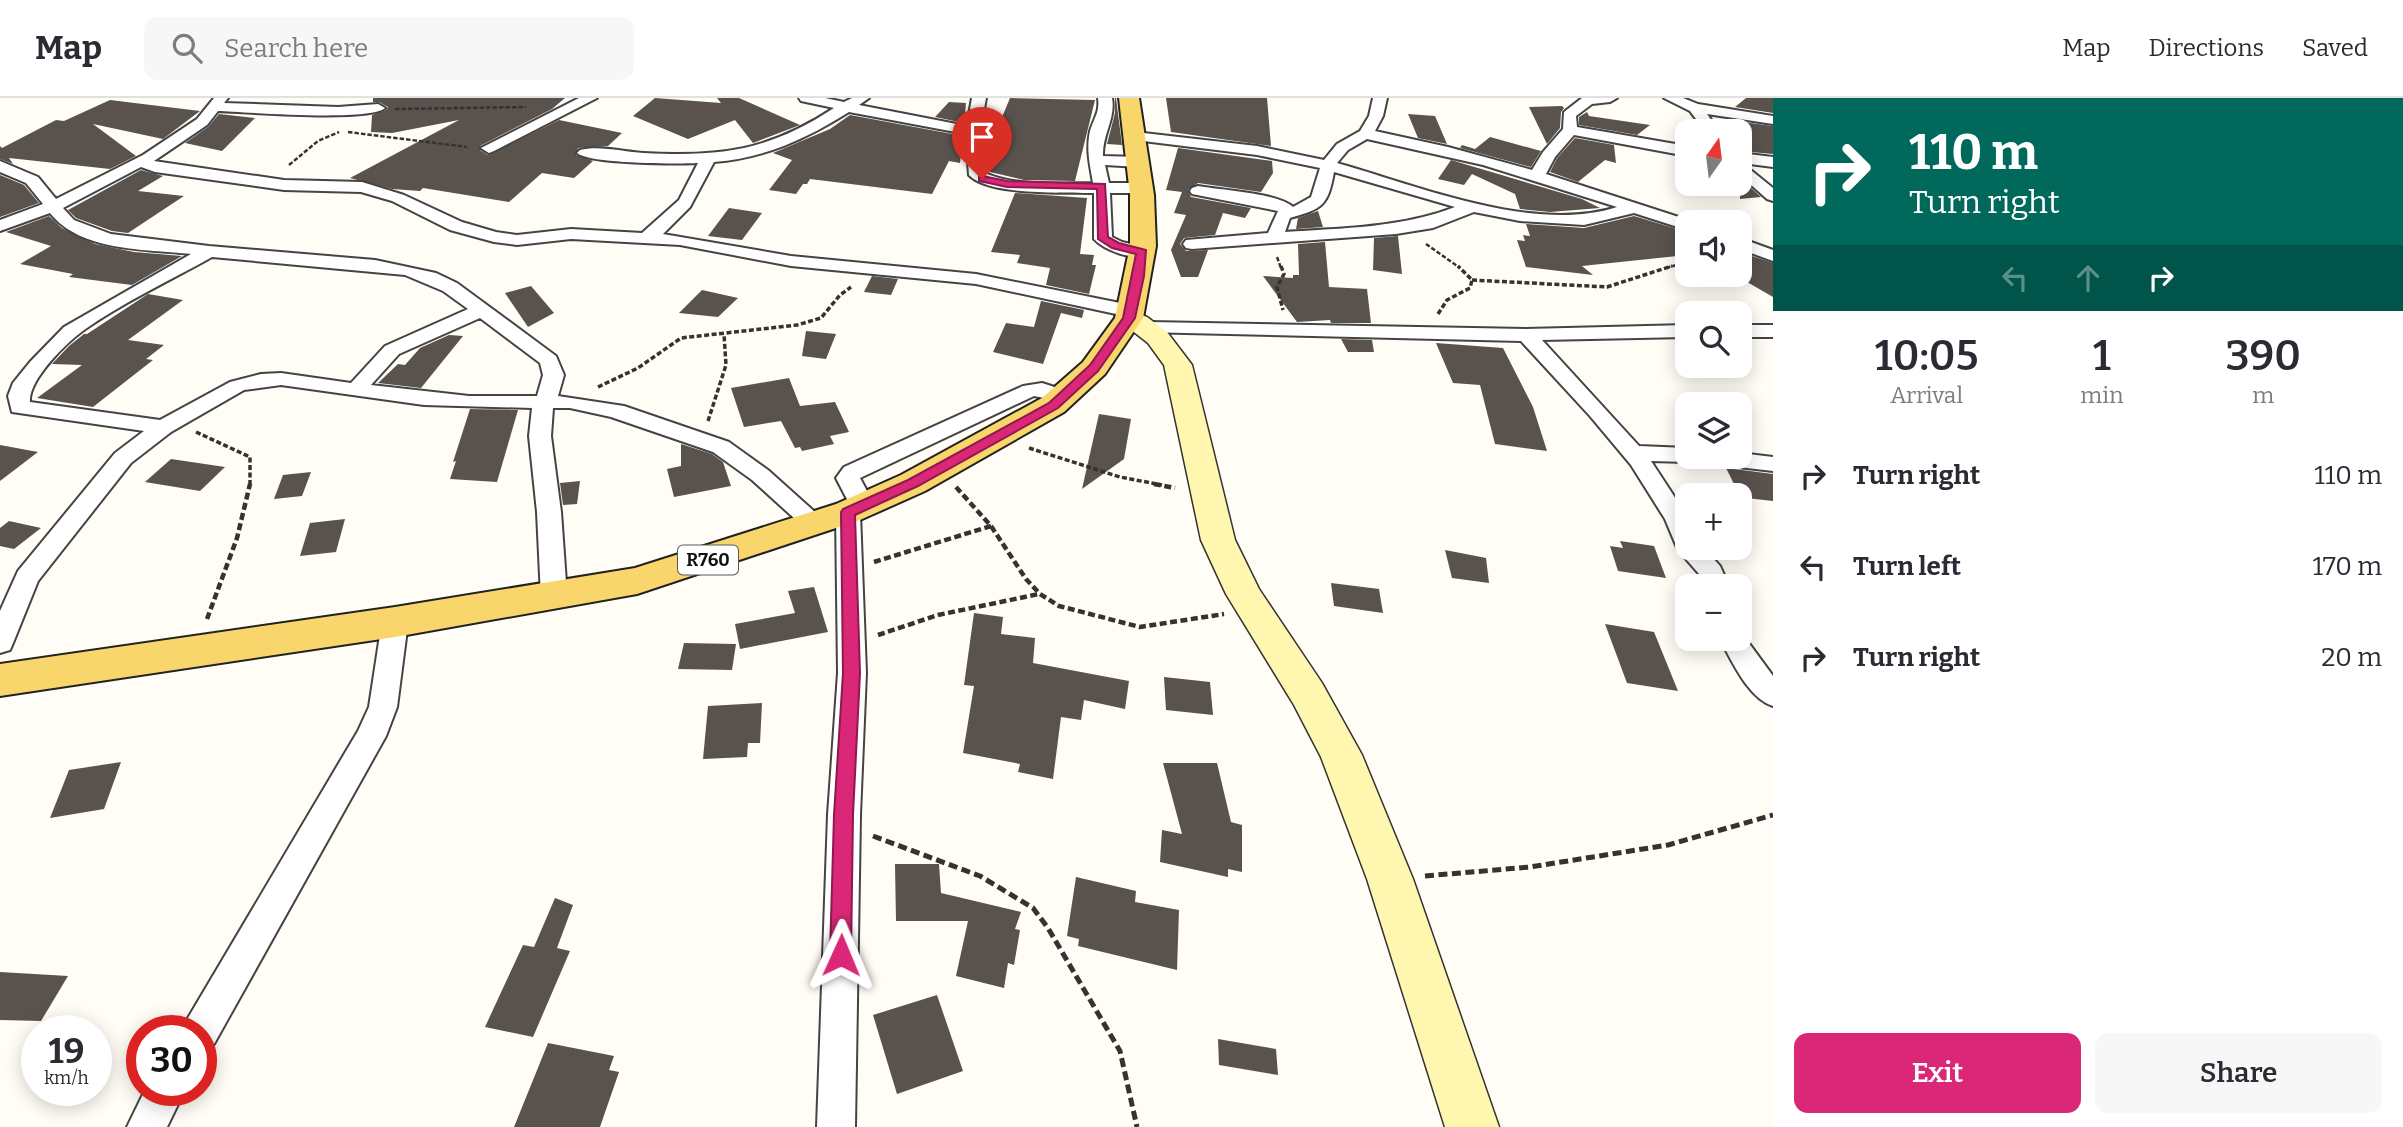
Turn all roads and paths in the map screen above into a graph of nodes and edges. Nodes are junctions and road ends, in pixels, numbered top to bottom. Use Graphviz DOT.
graph roads {
  1 [pos="590,98"];
  2 [pos="806,98"];
  3 [pos="862,98"];
  4 [pos="979,98"];
  5 [pos="1105,98"];
  6 [pos="1129,98"];
  7 [pos="1380,98"];
  8 [pos="1610,98"];
  9 [pos="1671,98"];
  10 [pos="218,103"];
  11 [pos="843,107"];
  12 [pos="378,108"];
  13 [pos="573,108"];
  14 [pos="1695,108"];
  15 [pos="1703,119"];
  16 [pos="1773,120"];
  17 [pos="1570,130"];
  18 [pos="973,131"];
  19 [pos="1366,134"];
  20 [pos="489,148"];
  21 [pos="1675,149"];
  22 [pos="585,152"];
  23 [pos="708,157"];
  24 [pos="145,159"];
  25 [pos="1752,159"];
  26 [pos="1096,160"];
  27 [pos="1138,162"];
  28 [pos="1773,162"];
  29 [pos="1328,165"];
  30 [pos="0,166"];
  31 [pos="1536,176"];
  32 [pos="1752,178"];
  33 [pos="272,183"];
  34 [pos="1102,187"];
  35 [pos="1198,191"];
  36 [pos="1773,196"];
  37 [pos="1474,206"];
  38 [pos="52,207"];
  39 [pos="1635,207"];
  40 [pos="1289,213"];
  41 [pos="1675,221"];
  42 [pos="0,226"];
  43 [pos="1403,228"];
  44 [pos="646,238"];
  45 [pos="1274,239"];
  46 [pos="1192,244"];
  47 [pos="1752,248"];
  48 [pos="209,251"];
  49 [pos="1142,252"];
  50 [pos="1773,256"];
  51 [pos="1675,264"];
  52 [pos="877,268"];
  53 [pos="1472,280"];
  54 [pos="482,310"];
  55 [pos="1426,318"];
  56 [pos="1136,319"];
  57 [pos="1291,331"];
  58 [pos="1675,331"];
  59 [pos="1752,331"];
  60 [pos="1773,331"];
  61 [pos="724,334"];
  62 [pos="1526,335"];
  63 [pos="356,390"];
  64 [pos="1063,396"];
  65 [pos="545,401"];
  66 [pos="570,402"];
  67 [pos="10,407"];
  68 [pos="163,427"];
  69 [pos="999,436"];
  70 [pos="701,438"];
  71 [pos="1633,453"];
  72 [pos="1675,455"];
  73 [pos="1752,462"];
  74 [pos="1773,464"];
  75 [pos="940,468"];
  76 [pos="1208,495"];
  77 [pos="855,509"];
  78 [pos="1675,516"];
  79 [pos="814,522"];
  80 [pos="991,526"];
  81 [pos="1700,560"];
  82 [pos="850,569"];
  83 [pos="1712,574"];
  84 [pos="27,578"];
  85 [pos="0,581"];
  86 [pos="1040,594"];
  87 [pos="554,597"];
  88 [pos="1253,608"];
  89 [pos="395,622"];
  90 [pos="0,643"];
  91 [pos="851,645"];
  92 [pos="196,650"];
  93 [pos="1740,651"];
  94 [pos="0,680"];
  95 [pos="1773,695"];
  96 [pos="844,815"];
  97 [pos="1773,815"];
  98 [pos="1390,879"];
  99 [pos="210,1015"];
  100 [pos="157,1106"];
  101 [pos="146,1127"];
  102 [pos="836,1127"];
  103 [pos="1137,1127"];
  104 [pos="1472,1127"];
  1 -- 13 [label="street"];
  2 -- 11 [label="street"];
  3 -- 11 [label="street"];
  4 -- 18 [label="street"];
  5 -- 26 [label="street"];
  6 -- 27 [label="main road, R760"];
  7 -- 19 [label="street"];
  8 -- 17 [label="street"];
  9 -- 14 [label="street"];
  10 -- 12 [label="street"];
  10 -- 24 [label="street"];
  11 -- 18 [label="street"];
  11 -- 23 [label="street"];
  12 -- 13 [label="path"];
  13 -- 20 [label="street"];
  14 -- 15 [label="street"];
  14 -- 16 [label="street"];
  17 -- 21 [label="street"];
  17 -- 31 [label="street"];
  18 -- 34 [label="street"];
  19 -- 29 [label="street"];
  19 -- 31 [label="street"];
  20 -- 33 [label="path"];
  22 -- 23 [label="street"];
  23 -- 44 [label="street"];
  24 -- 33 [label="street"];
  24 -- 38 [label="street"];
  25 -- 28 [label="street"];
  26 -- 27 [label="street"];
  26 -- 34 [label="street"];
  27 -- 29 [label="street"];
  27 -- 34 [label="street"];
  27 -- 49 [label="main road, R760"];
  29 -- 37 [label="street"];
  29 -- 40 [label="street"];
  30 -- 38 [label="street"];
  31 -- 39 [label="street"];
  32 -- 36 [label="street"];
  33 -- 44 [label="street"];
  34 -- 49 [label="street"];
  35 -- 40 [label="street"];
  37 -- 39 [label="street"];
  37 -- 43 [label="street"];
  38 -- 42 [label="street"];
  38 -- 48 [label="street"];
  39 -- 41 [label="street"];
  40 -- 45 [label="street"];
  43 -- 45 [label="street"];
  43 -- 53 [label="path"];
  44 -- 52 [label="street"];
  45 -- 46 [label="street"];
  45 -- 57 [label="path"];
  47 -- 50 [label="street"];
  48 -- 54 [label="street"];
  48 -- 67 [label="street"];
  49 -- 56 [label="main road, R760"];
  51 -- 53 [label="path"];
  52 -- 56 [label="street"];
  52 -- 61 [label="path"];
  53 -- 55 [label="path"];
  54 -- 63 [label="street"];
  54 -- 65 [label="street"];
  56 -- 57 [label="street"];
  56 -- 64 [label="main road, R760"];
  56 -- 76 [label="street"];
  57 -- 62 [label="street"];
  58 -- 62 [label="street"];
  59 -- 60 [label="street"];
  61 -- 66 [label="path"];
  61 -- 70 [label="path"];
  62 -- 71 [label="street"];
  63 -- 65 [label="street"];
  63 -- 68 [label="street"];
  64 -- 69 [label="main road, R760"];
  64 -- 77 [label="street"];
  65 -- 66 [label="street"];
  65 -- 87 [label="street"];
  66 -- 70 [label="street"];
  67 -- 68 [label="street"];
  68 -- 84 [label="street"];
  68 -- 92 [label="path"];
  69 -- 75 [label="main road, R760"];
  69 -- 76 [label="path"];
  70 -- 79 [label="street"];
  71 -- 72 [label="street"];
  71 -- 78 [label="street"];
  73 -- 74 [label="street"];
  75 -- 77 [label="main road, R760"];
  75 -- 80 [label="path"];
  76 -- 88 [label="street"];
  77 -- 79 [label="main road, R760"];
  77 -- 82 [label="street"];
  79 -- 87 [label="main road, R760"];
  80 -- 82 [label="path"];
  80 -- 86 [label="path"];
  81 -- 83 [label="street"];
  82 -- 91 [label="street"];
  84 -- 85 [label="street"];
  84 -- 90 [label="street"];
  86 -- 88 [label="path"];
  86 -- 91 [label="path"];
  87 -- 89 [label="main road, R760"];
  88 -- 98 [label="street"];
  89 -- 92 [label="main road, R760"];
  89 -- 99 [label="street"];
  91 -- 96 [label="street"];
  92 -- 94 [label="main road, R760"];
  93 -- 95 [label="street"];
  96 -- 102 [label="street"];
  96 -- 103 [label="path"];
  97 -- 98 [label="path"];
  98 -- 104 [label="street"];
  100 -- 101 [label="street"];
}
